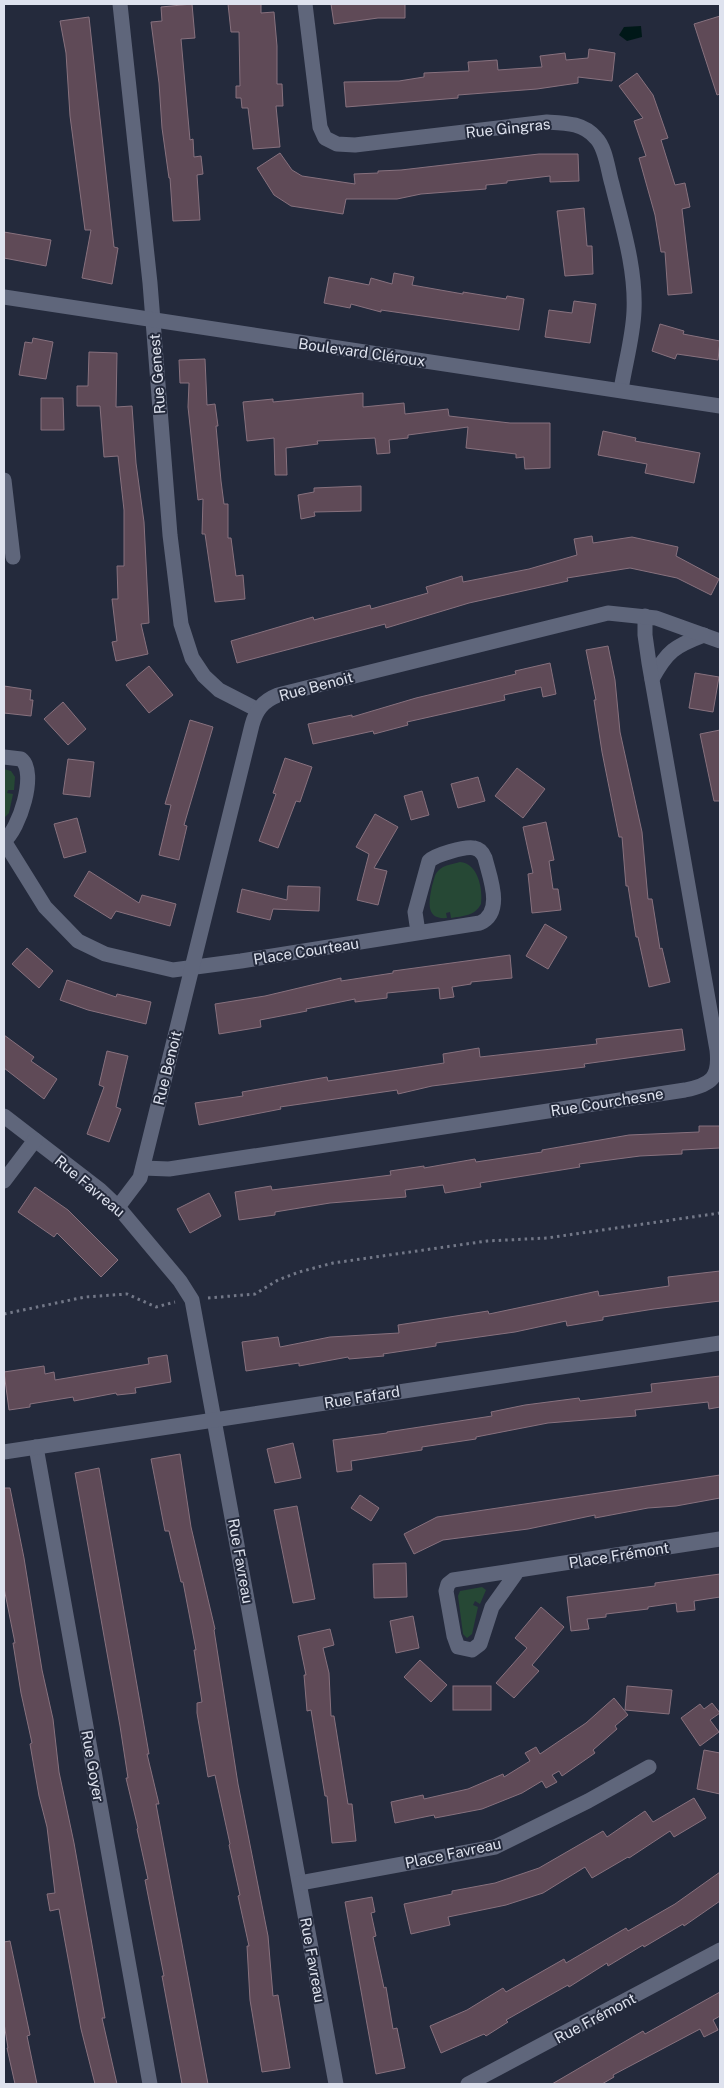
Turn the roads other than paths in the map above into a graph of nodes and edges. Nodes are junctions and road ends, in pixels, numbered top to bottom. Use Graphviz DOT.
graph roads {
  1 [pos="120,4"];
  2 [pos="305,4"];
  3 [pos="4,297"];
  4 [pos="154,321"];
  5 [pos="621,390"];
  6 [pos="720,406"];
  7 [pos="4,480"];
  8 [pos="13,557"];
  9 [pos="645,616"];
  10 [pos="704,635"];
  11 [pos="720,641"];
  12 [pos="652,679"];
  13 [pos="258,710"];
  14 [pos="4,757"];
  15 [pos="4,841"];
  16 [pos="418,932"];
  17 [pos="193,967"];
  18 [pos="4,1116"];
  19 [pos="35,1140"];
  20 [pos="143,1168"];
  21 [pos="4,1180"];
  22 [pos="118,1206"];
  23 [pos="720,1343"];
  24 [pos="215,1419"];
  25 [pos="36,1447"];
  26 [pos="4,1452"];
  27 [pos="720,1539"];
  28 [pos="517,1572"];
  29 [pos="649,1767"];
  30 [pos="300,1883"];
  31 [pos="720,1950"];
  32 [pos="150,2084"];
  33 [pos="336,2084"];
  34 [pos="468,2084"];
  1 -- 4 [label="street, Rue Genest"];
  2 -- 5 [label="street, Rue Gingras"];
  3 -- 4 [label="street, Boulevard Cléroux"];
  4 -- 5 [label="street, Boulevard Cléroux"];
  4 -- 13 [label="street, Rue Genest"];
  5 -- 6 [label="street, Boulevard Cléroux"];
  7 -- 8 [label="street"];
  9 -- 10 [label="street, Rue Benoit"];
  9 -- 12 [label="street, Rue Courchesne"];
  9 -- 13 [label="street, Rue Benoit"];
  10 -- 11 [label="street, Rue Benoit"];
  10 -- 12 [label="street"];
  12 -- 20 [label="street, Rue Courchesne"];
  13 -- 17 [label="street, Rue Benoit"];
  14 -- 15 [label="street"];
  15 -- 17 [label="street, Place Courteau"];
  16 -- 16 [label="street, Place Courteau"];
  16 -- 17 [label="street, Place Courteau"];
  17 -- 20 [label="street, Rue Benoit"];
  18 -- 19 [label="street, Rue Favreau"];
  19 -- 21 [label="street"];
  19 -- 22 [label="street, Rue Favreau"];
  20 -- 22 [label="street"];
  22 -- 24 [label="street, Rue Favreau"];
  23 -- 24 [label="street, Rue Fafard"];
  24 -- 25 [label="street, Rue Fafard"];
  24 -- 30 [label="street, Rue Favreau"];
  25 -- 26 [label="street, Rue Fafard"];
  25 -- 32 [label="street, Rue Goyer"];
  27 -- 28 [label="street, Place Frémont"];
  28 -- 28 [label="street, Place Frémont"];
  29 -- 30 [label="street, Place Favreau"];
  30 -- 33 [label="street, Rue Favreau"];
  31 -- 34 [label="street, Rue Frémont"];
}
